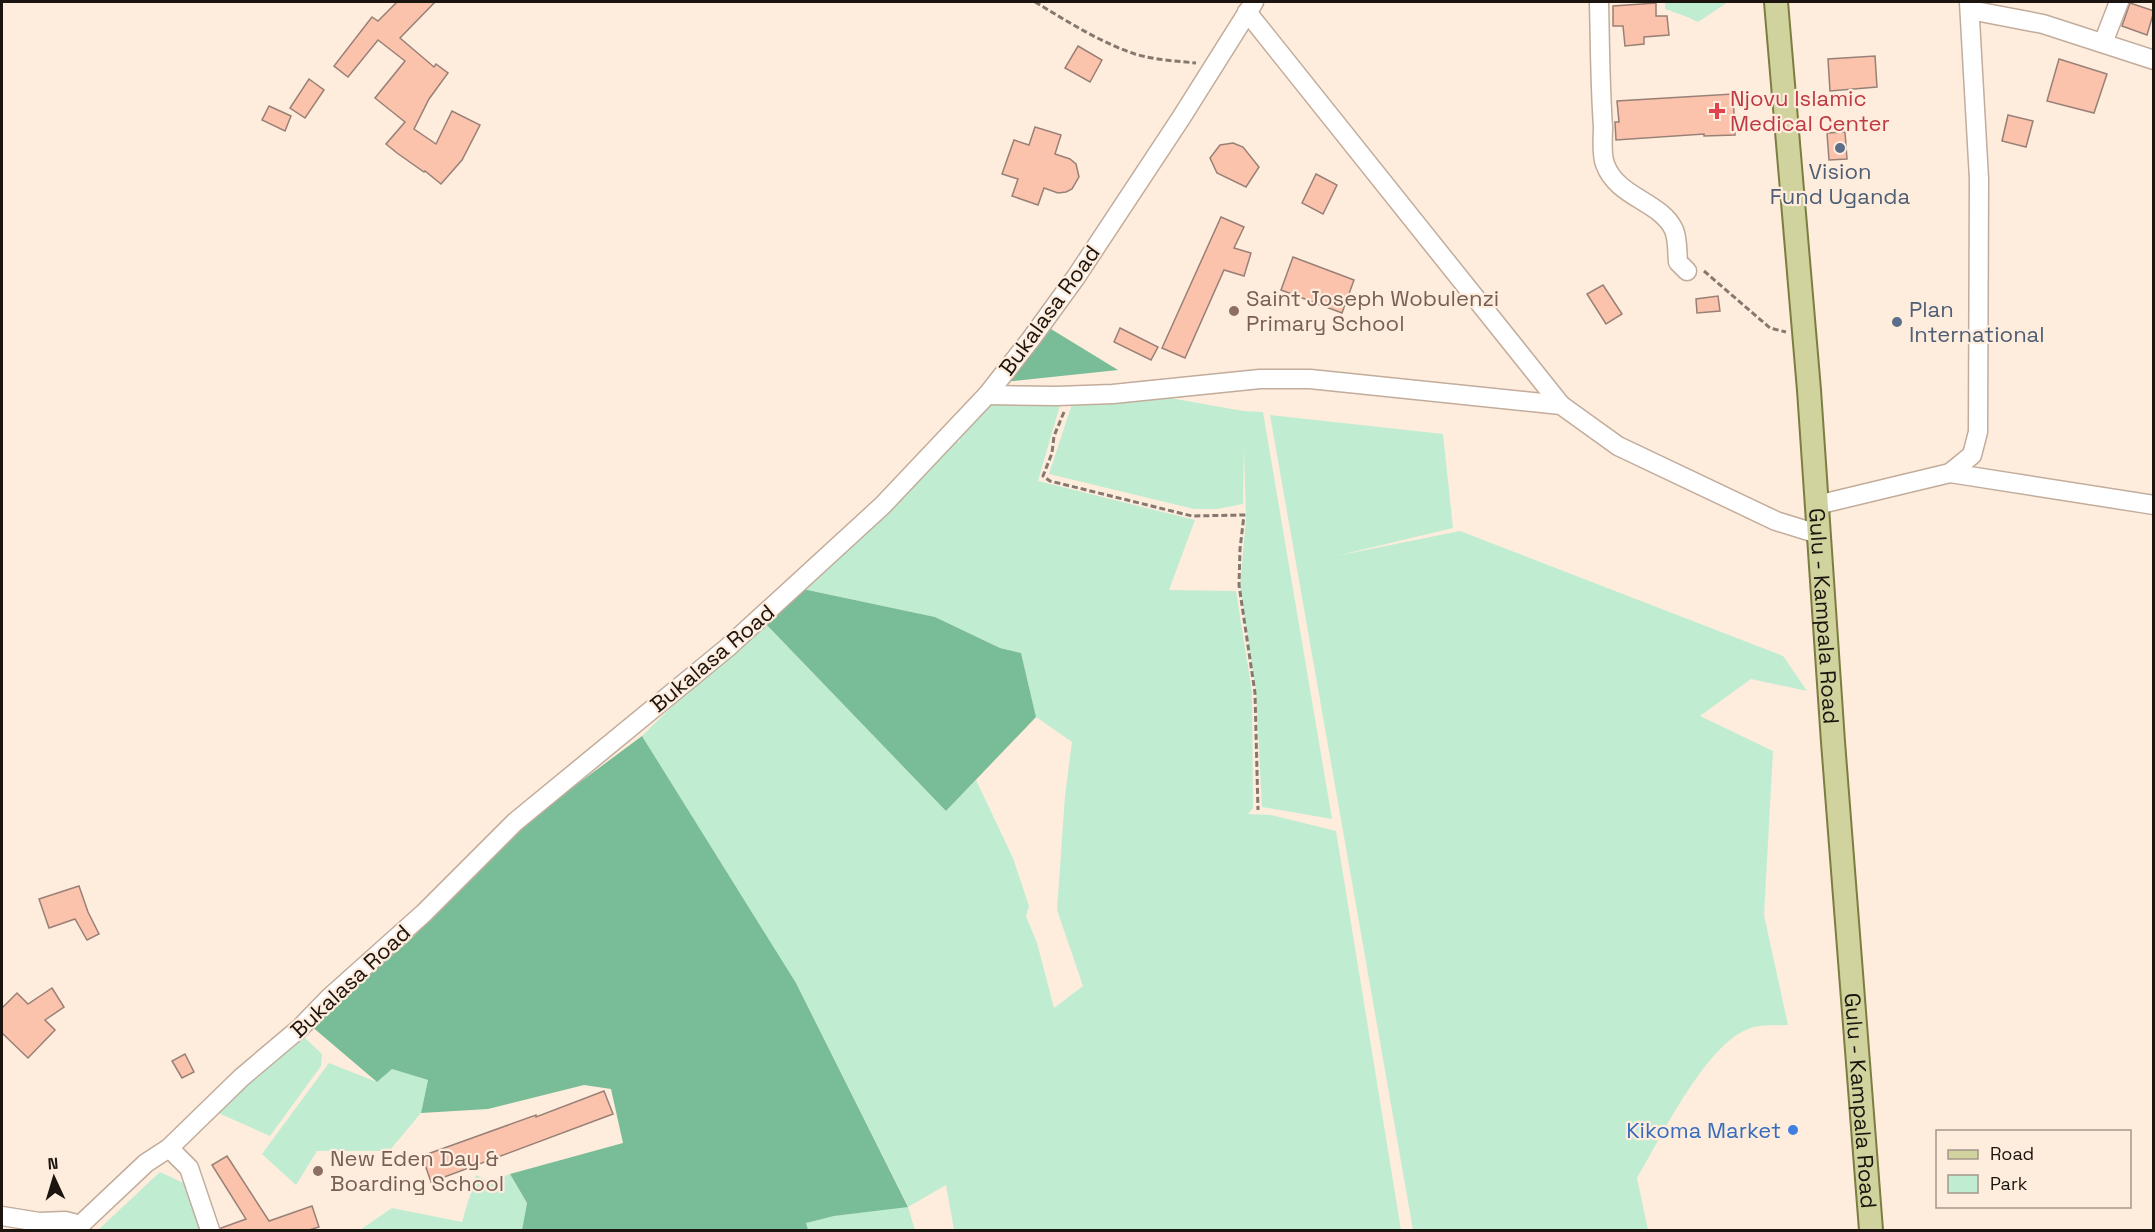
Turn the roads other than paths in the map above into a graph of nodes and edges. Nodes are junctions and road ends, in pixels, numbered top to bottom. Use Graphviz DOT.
graph roads {
  1 [pos="1599,2"];
  2 [pos="1776,2"];
  3 [pos="2119,2"];
  4 [pos="1970,6"];
  5 [pos="1250,7"];
  6 [pos="2103,43"];
  7 [pos="2154,60"];
  8 [pos="1687,271"];
  9 [pos="987,395"];
  10 [pos="1561,405"];
  11 [pos="1950,473"];
  12 [pos="1817,505"];
  13 [pos="2154,505"];
  14 [pos="1818,534"];
  15 [pos="169,1148"];
  16 [pos="2,1216"];
  17 [pos="78,1228"];
  18 [pos="210,1230"];
  19 [pos="1871,1230"];
  1 -- 8 [label="street"];
  2 -- 12 [label="main road, Gulu - Kampala Road"];
  3 -- 6 [label="street"];
  4 -- 6 [label="street"];
  4 -- 11 [label="street"];
  5 -- 9 [label="street, Bukalasa Road"];
  5 -- 10 [label="street"];
  6 -- 7 [label="street"];
  9 -- 10 [label="street"];
  9 -- 15 [label="street, Bukalasa Road"];
  10 -- 14 [label="street"];
  11 -- 12 [label="street"];
  11 -- 13 [label="street"];
  12 -- 14 [label="main road, Gulu - Kampala Road"];
  14 -- 19 [label="main road, Gulu - Kampala Road"];
  15 -- 17 [label="street, Bukalasa Road"];
  15 -- 18 [label="street"];
  16 -- 17 [label="street"];
}
